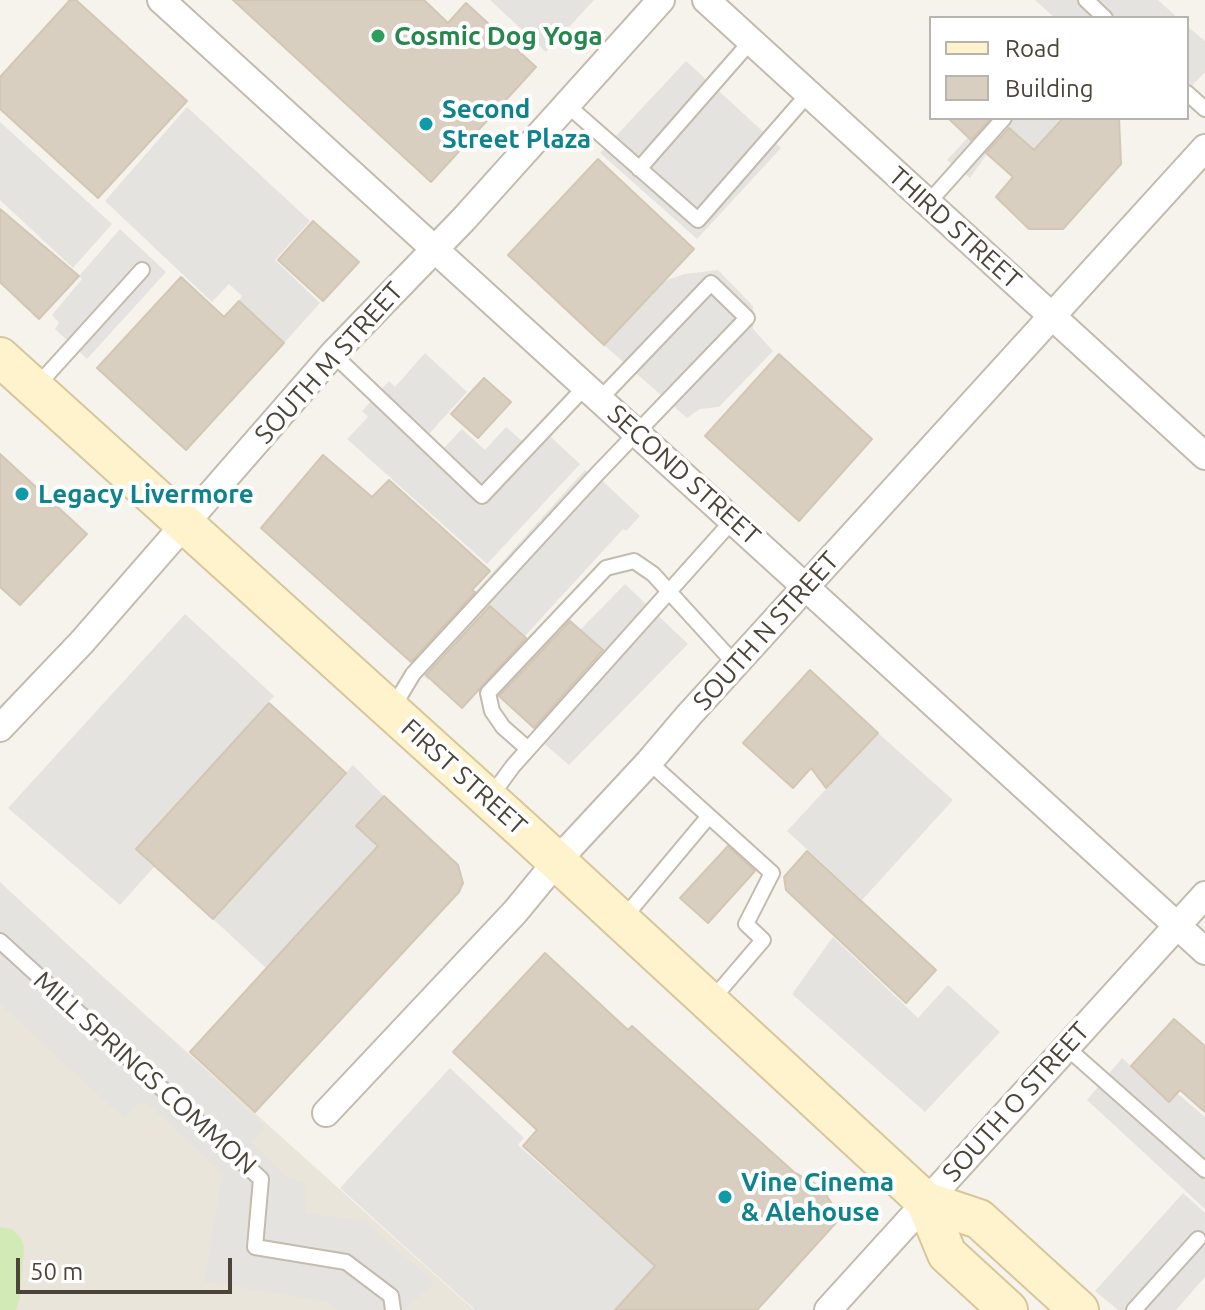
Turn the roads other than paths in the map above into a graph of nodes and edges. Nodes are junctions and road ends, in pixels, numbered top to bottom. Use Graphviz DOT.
graph roads {
  1 [pos="161,0"];
  2 [pos="661,0"];
  3 [pos="706,0"];
  4 [pos="1086,0"];
  5 [pos="1111,0"];
  6 [pos="1100,16"];
  7 [pos="751,41"];
  8 [pos="808,94"];
  9 [pos="1189,95"];
  10 [pos="566,104"];
  11 [pos="1205,109"];
  12 [pos="1002,120"];
  13 [pos="1205,148"];
  14 [pos="639,169"];
  15 [pos="928,203"];
  16 [pos="435,248"];
  17 [pos="142,270"];
  18 [pos="1052,316"];
  19 [pos="333,354"];
  20 [pos="0,357"];
  21 [pos="34,388"];
  22 [pos="593,392"];
  23 [pos="637,432"];
  24 [pos="1205,456"];
  25 [pos="733,520"];
  26 [pos="186,523"];
  27 [pos="806,587"];
  28 [pos="669,590"];
  29 [pos="736,665"];
  30 [pos="391,710"];
  31 [pos="0,728"];
  32 [pos="528,749"];
  33 [pos="649,762"];
  34 [pos="489,799"];
  35 [pos="709,816"];
  36 [pos="557,861"];
  37 [pos="1205,895"];
  38 [pos="622,921"];
  39 [pos="1177,926"];
  40 [pos="0,941"];
  41 [pos="1205,951"];
  42 [pos="710,1003"];
  43 [pos="1066,1047"];
  44 [pos="326,1113"];
  45 [pos="1205,1170"];
  46 [pos="925,1201"];
  47 [pos="1198,1239"];
  48 [pos="393,1310"];
  49 [pos="828,1310"];
  50 [pos="1008,1310"];
  51 [pos="1079,1310"];
  52 [pos="1134,1310"];
  1 -- 16 [label="street, SECOND STREET"];
  2 -- 10 [label="street, SOUTH M STREET"];
  3 -- 7 [label="street, THIRD STREET"];
  4 -- 6 [label="lane"];
  5 -- 6 [label="lane"];
  7 -- 8 [label="street, THIRD STREET"];
  7 -- 14 [label="lane"];
  8 -- 14 [label="lane"];
  8 -- 15 [label="street, THIRD STREET"];
  9 -- 11 [label="lane"];
  10 -- 14 [label="lane"];
  10 -- 16 [label="street, SOUTH M STREET"];
  12 -- 15 [label="lane"];
  13 -- 18 [label="street, SOUTH N STREET"];
  15 -- 18 [label="street, THIRD STREET"];
  16 -- 19 [label="street, SOUTH M STREET"];
  16 -- 22 [label="street, SECOND STREET"];
  17 -- 21 [label="lane"];
  18 -- 24 [label="street, THIRD STREET"];
  18 -- 27 [label="street, SOUTH N STREET"];
  19 -- 22 [label="lane"];
  19 -- 26 [label="street, SOUTH M STREET"];
  20 -- 21 [label="main road, FIRST STREET"];
  21 -- 26 [label="main road, FIRST STREET"];
  22 -- 23 [label="street, SECOND STREET"];
  22 -- 23 [label="lane"];
  23 -- 25 [label="street, SECOND STREET"];
  23 -- 30 [label="lane"];
  25 -- 27 [label="street, SECOND STREET"];
  25 -- 28 [label="lane"];
  26 -- 30 [label="main road, FIRST STREET"];
  26 -- 31 [label="street, SOUTH M STREET"];
  27 -- 29 [label="street, SOUTH N STREET"];
  27 -- 39 [label="street, SECOND STREET"];
  28 -- 29 [label="lane"];
  28 -- 32 [label="lane"];
  28 -- 32 [label="lane"];
  29 -- 33 [label="street, SOUTH N STREET"];
  30 -- 34 [label="main road, FIRST STREET"];
  32 -- 34 [label="lane"];
  33 -- 35 [label="lane"];
  33 -- 36 [label="street, SOUTH N STREET"];
  34 -- 36 [label="main road, FIRST STREET"];
  35 -- 38 [label="lane"];
  35 -- 42 [label="lane"];
  36 -- 38 [label="main road, FIRST STREET"];
  36 -- 44 [label="street, SOUTH N STREET"];
  37 -- 39 [label="street, SOUTH O STREET"];
  38 -- 42 [label="main road, FIRST STREET"];
  39 -- 41 [label="street, SECOND STREET"];
  39 -- 43 [label="street, SOUTH O STREET"];
  40 -- 48 [label="lane, MILL SPRINGS COMMON"];
  42 -- 46 [label="main road, FIRST STREET"];
  43 -- 45 [label="lane"];
  43 -- 46 [label="street, SOUTH O STREET"];
  46 -- 49 [label="street, SOUTH O STREET"];
  46 -- 50 [label="main road, FIRST STREET"];
  46 -- 51 [label="main road, FIRST STREET"];
  47 -- 52 [label="lane"];
}
